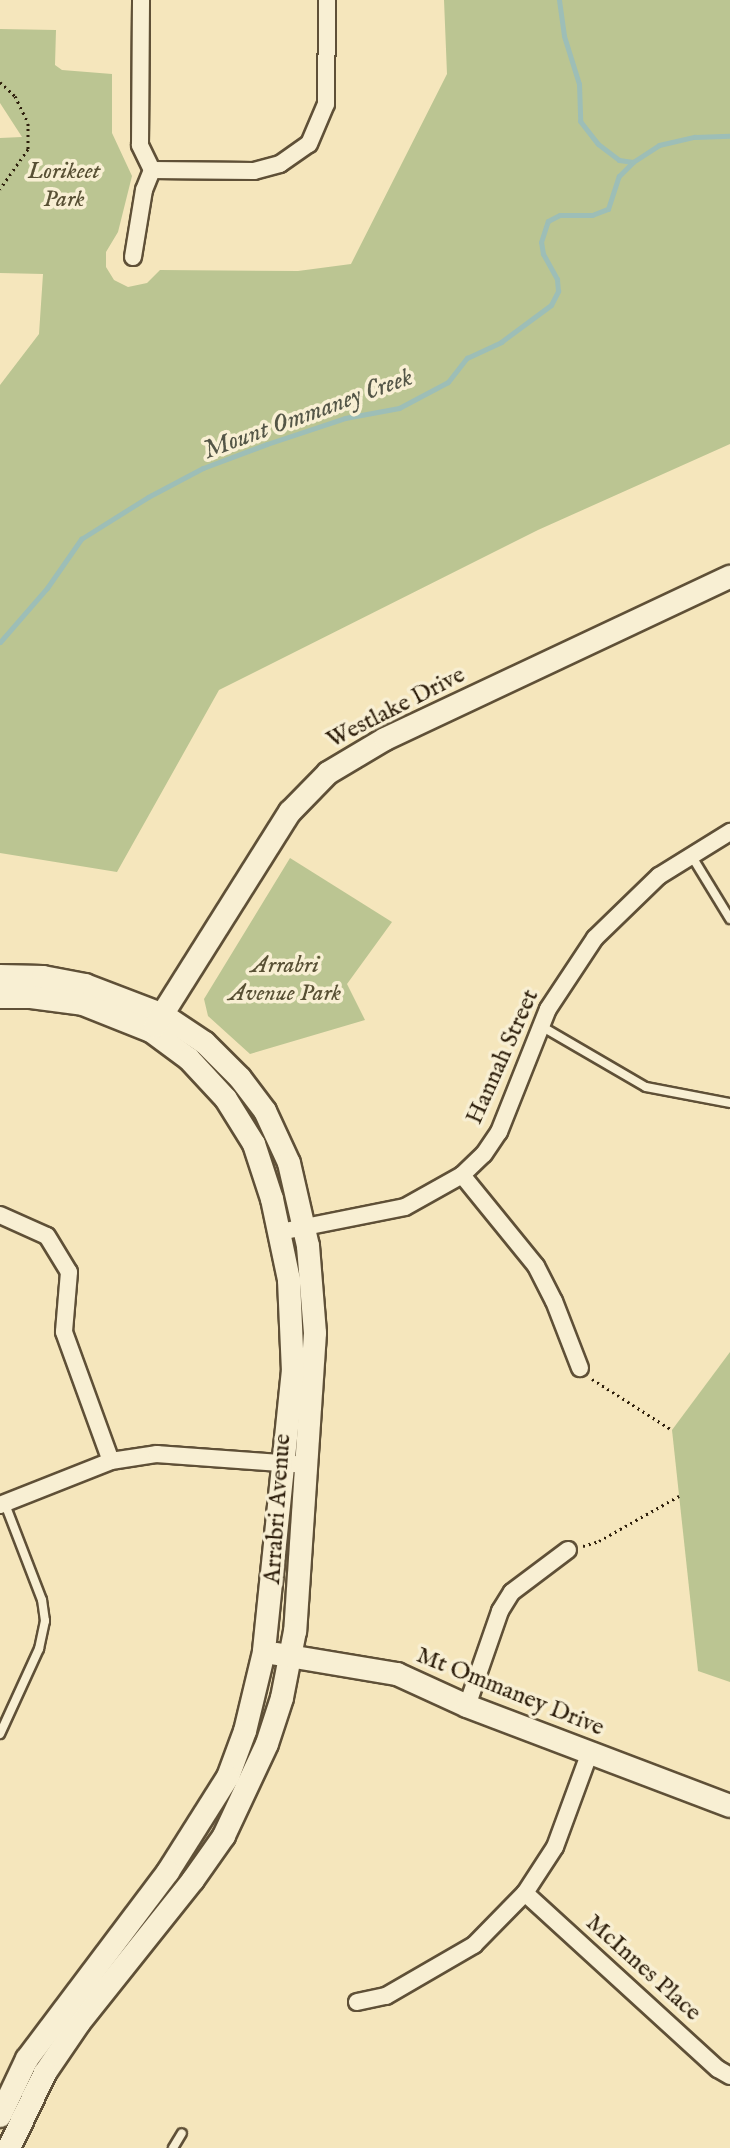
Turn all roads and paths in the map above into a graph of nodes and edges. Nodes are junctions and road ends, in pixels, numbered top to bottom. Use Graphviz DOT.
graph roads {
  1 [pos="141,0"];
  2 [pos="327,0"];
  3 [pos="0,82"];
  4 [pos="152,170"];
  5 [pos="0,189"];
  6 [pos="133,257"];
  7 [pos="730,577"];
  8 [pos="730,832"];
  9 [pos="690,854"];
  10 [pos="730,919"];
  11 [pos="0,976"];
  12 [pos="0,997"];
  13 [pos="157,1023"];
  14 [pos="540,1025"];
  15 [pos="730,1103"];
  16 [pos="462,1175"];
  17 [pos="0,1215"];
  18 [pos="304,1226"];
  19 [pos="280,1232"];
  20 [pos="580,1368"];
  21 [pos="672,1430"];
  22 [pos="111,1461"];
  23 [pos="283,1463"];
  24 [pos="307,1465"];
  25 [pos="679,1496"];
  26 [pos="2,1504"];
  27 [pos="568,1550"];
  28 [pos="264,1652"];
  29 [pos="291,1656"];
  30 [pos="467,1706"];
  31 [pos="0,1734"];
  32 [pos="590,1752"];
  33 [pos="730,1806"];
  34 [pos="525,1893"];
  35 [pos="357,2002"];
  36 [pos="730,2076"];
  37 [pos="0,2116"];
  38 [pos="182,2133"];
  39 [pos="9,2148"];
  40 [pos="173,2148"];
  1 -- 4 [label="street"];
  2 -- 4 [label="street"];
  3 -- 5 [label="path"];
  4 -- 6 [label="street"];
  7 -- 13 [label="street, Westlake Drive"];
  8 -- 9 [label="street, Hannah Street"];
  9 -- 10 [label="lane"];
  9 -- 14 [label="street, Hannah Street"];
  11 -- 13 [label="street, Arrabri Avenue"];
  12 -- 13 [label="street, Arrabri Avenue"];
  13 -- 18 [label="street, Arrabri Avenue"];
  13 -- 19 [label="street, Arrabri Avenue"];
  14 -- 15 [label="lane"];
  14 -- 16 [label="street, Hannah Street"];
  16 -- 18 [label="street, Hannah Street"];
  16 -- 20 [label="street"];
  17 -- 22 [label="street"];
  18 -- 19 [label="street, Hannah Street"];
  18 -- 24 [label="street, Arrabri Avenue"];
  19 -- 23 [label="street, Arrabri Avenue"];
  20 -- 21 [label="path"];
  22 -- 23 [label="street"];
  22 -- 26 [label="street"];
  23 -- 24 [label="street"];
  23 -- 28 [label="street, Arrabri Avenue"];
  24 -- 29 [label="street, Arrabri Avenue"];
  25 -- 27 [label="path"];
  26 -- 31 [label="lane"];
  27 -- 30 [label="street"];
  28 -- 29 [label="street, Mt Ommaney Drive"];
  28 -- 37 [label="street, Arrabri Avenue"];
  29 -- 30 [label="street, Mt Ommaney Drive"];
  29 -- 39 [label="street, Arrabri Avenue"];
  30 -- 32 [label="street, Mt Ommaney Drive"];
  32 -- 33 [label="street, Mt Ommaney Drive"];
  32 -- 34 [label="street"];
  34 -- 35 [label="street"];
  34 -- 36 [label="street, McInnes Place"];
  38 -- 40 [label="lane"];
}
